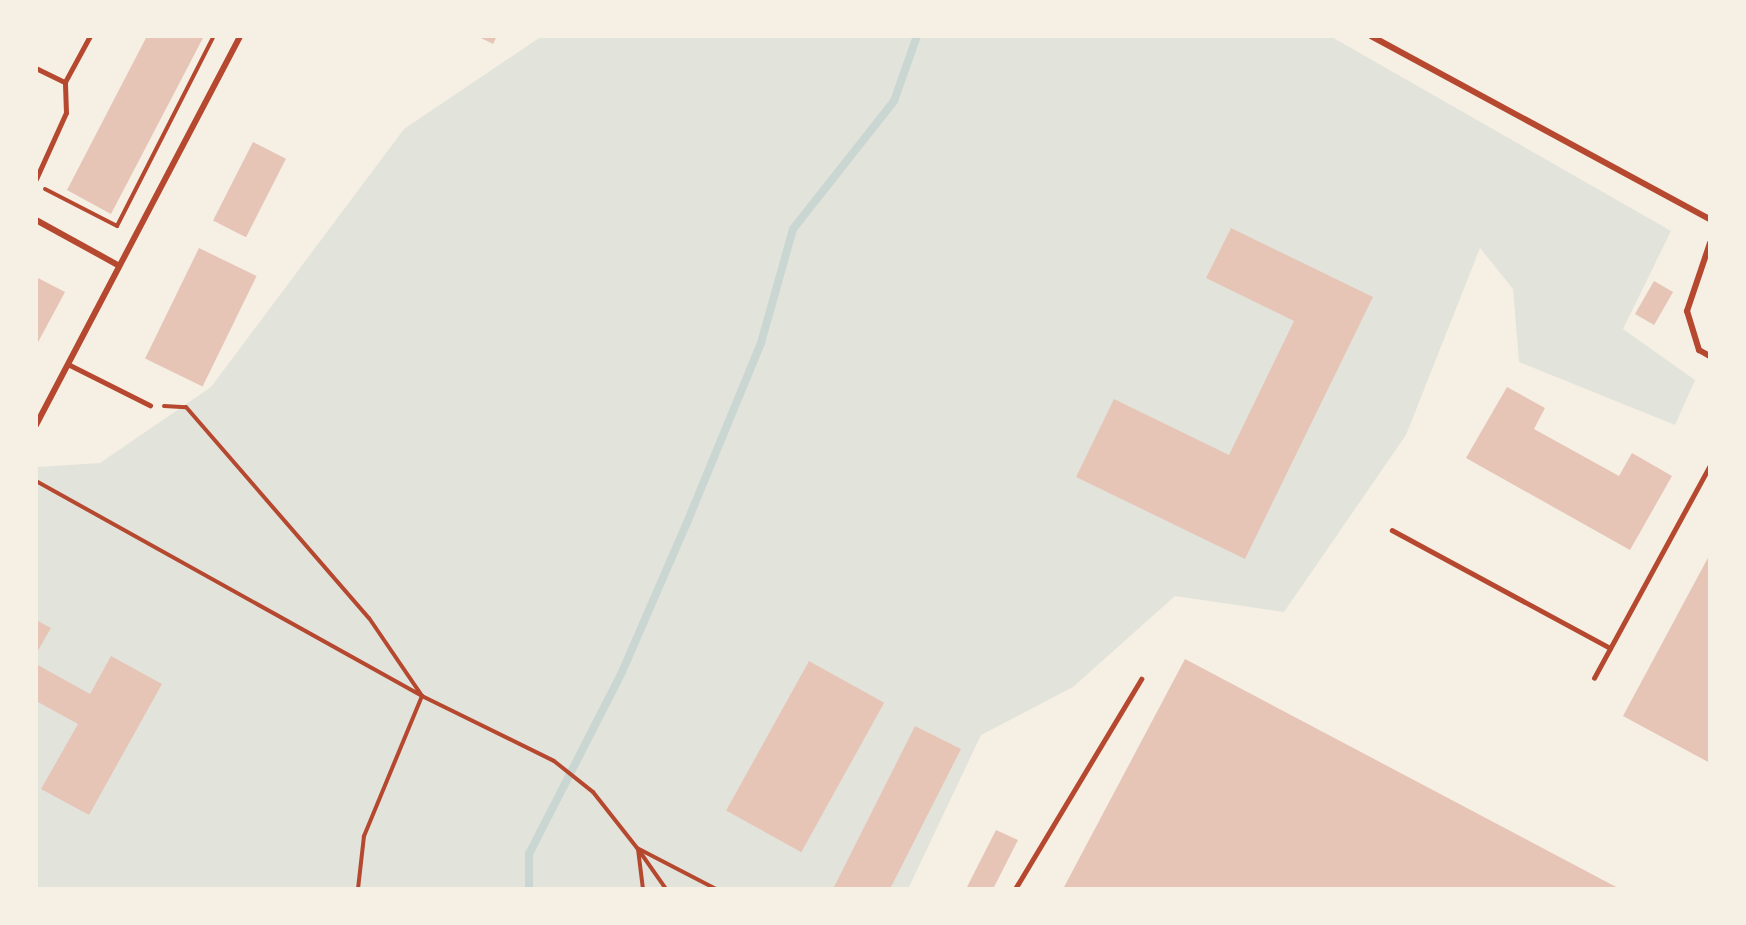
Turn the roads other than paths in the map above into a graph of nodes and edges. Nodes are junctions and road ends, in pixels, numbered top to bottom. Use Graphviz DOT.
graph roads {
  1 [pos="90,36"];
  2 [pos="240,36"];
  3 [pos="1371,36"];
  4 [pos="36,68"];
  5 [pos="65,82"];
  6 [pos="36,179"];
  7 [pos="1710,219"];
  8 [pos="36,220"];
  9 [pos="1710,243"];
  10 [pos="118,265"];
  11 [pos="1710,356"];
  12 [pos="68,364"];
  13 [pos="150,405"];
  14 [pos="36,425"];
  15 [pos="1710,465"];
  16 [pos="1392,530"];
  17 [pos="1610,648"];
  18 [pos="1594,678"];
  19 [pos="1142,679"];
  20 [pos="1015,889"];
  1 -- 5 [label="lane"];
  2 -- 10 [label="street"];
  3 -- 7 [label="street"];
  4 -- 5 [label="lane"];
  5 -- 6 [label="lane"];
  8 -- 10 [label="street"];
  9 -- 11 [label="street"];
  10 -- 12 [label="street"];
  12 -- 13 [label="lane"];
  12 -- 14 [label="street"];
  15 -- 17 [label="lane"];
  16 -- 17 [label="lane"];
  17 -- 18 [label="lane"];
  19 -- 20 [label="lane"];
}
